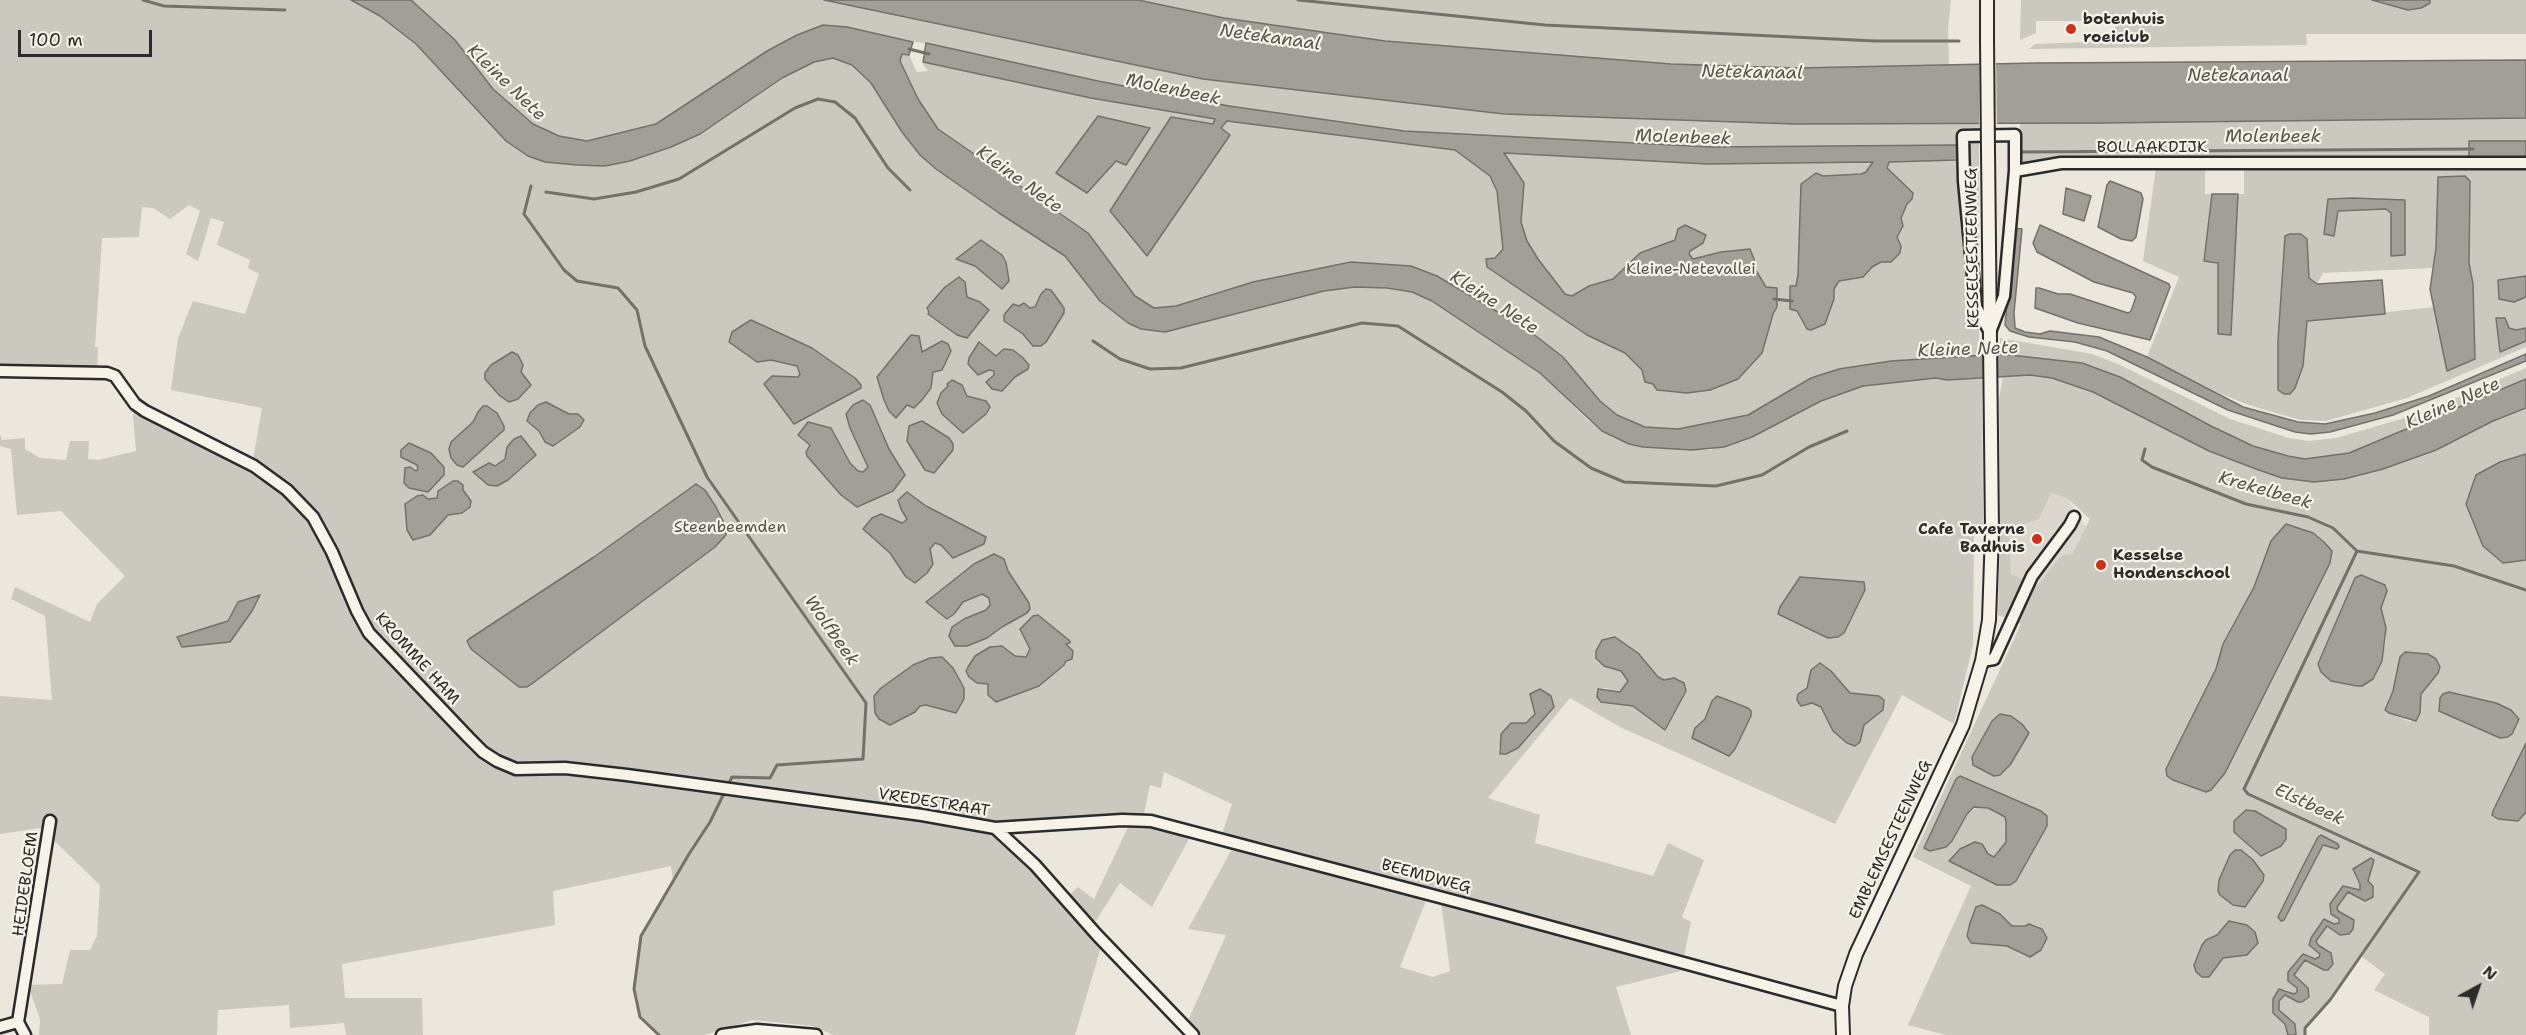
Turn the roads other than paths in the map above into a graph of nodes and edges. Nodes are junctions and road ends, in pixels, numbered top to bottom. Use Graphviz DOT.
graph roads {
  1 [pos="1987,0"];
  2 [pos="2526,163"];
  3 [pos="2015,171"];
  4 [pos="1990,335"];
  5 [pos="0,371"];
  6 [pos="2074,517"];
  7 [pos="1992,532"];
  8 [pos="1989,620"];
  9 [pos="2009,625"];
  10 [pos="1982,661"];
  11 [pos="727,788"];
  12 [pos="50,821"];
  13 [pos="995,828"];
  14 [pos="1842,1006"];
  15 [pos="18,1022"];
  16 [pos="0,1027"];
  17 [pos="25,1035"];
  18 [pos="722,1035"];
  19 [pos="816,1035"];
  20 [pos="1193,1035"];
  21 [pos="1843,1035"];
  1 -- 4 [label="street, KESSELSESTEENWEG, bridge"];
  2 -- 3 [label="street, BOLLAAKDIJK"];
  3 -- 4 [label="street"];
  3 -- 4 [label="street"];
  4 -- 7 [label="street, KESSELSESTEENWEG"];
  5 -- 11 [label="street, KROMME HAM"];
  6 -- 9 [label="street, EMBLEMSESTEENWEG"];
  7 -- 8 [label="street, EMBLEMSESTEENWEG"];
  8 -- 9 [label="street"];
  8 -- 10 [label="street, EMBLEMSESTEENWEG"];
  9 -- 10 [label="street, EMBLEMSESTEENWEG"];
  10 -- 14 [label="street, EMBLEMSESTEENWEG"];
  11 -- 13 [label="street, VREDESTRAAT"];
  12 -- 15 [label="street, HEIDEBLOEM"];
  13 -- 14 [label="street, BEEMDWEG"];
  13 -- 20 [label="street, VREDESTRAAT"];
  14 -- 21 [label="street, EMBLEMSESTEENWEG"];
  15 -- 16 [label="street"];
  15 -- 17 [label="street"];
  18 -- 19 [label="street"];
}
